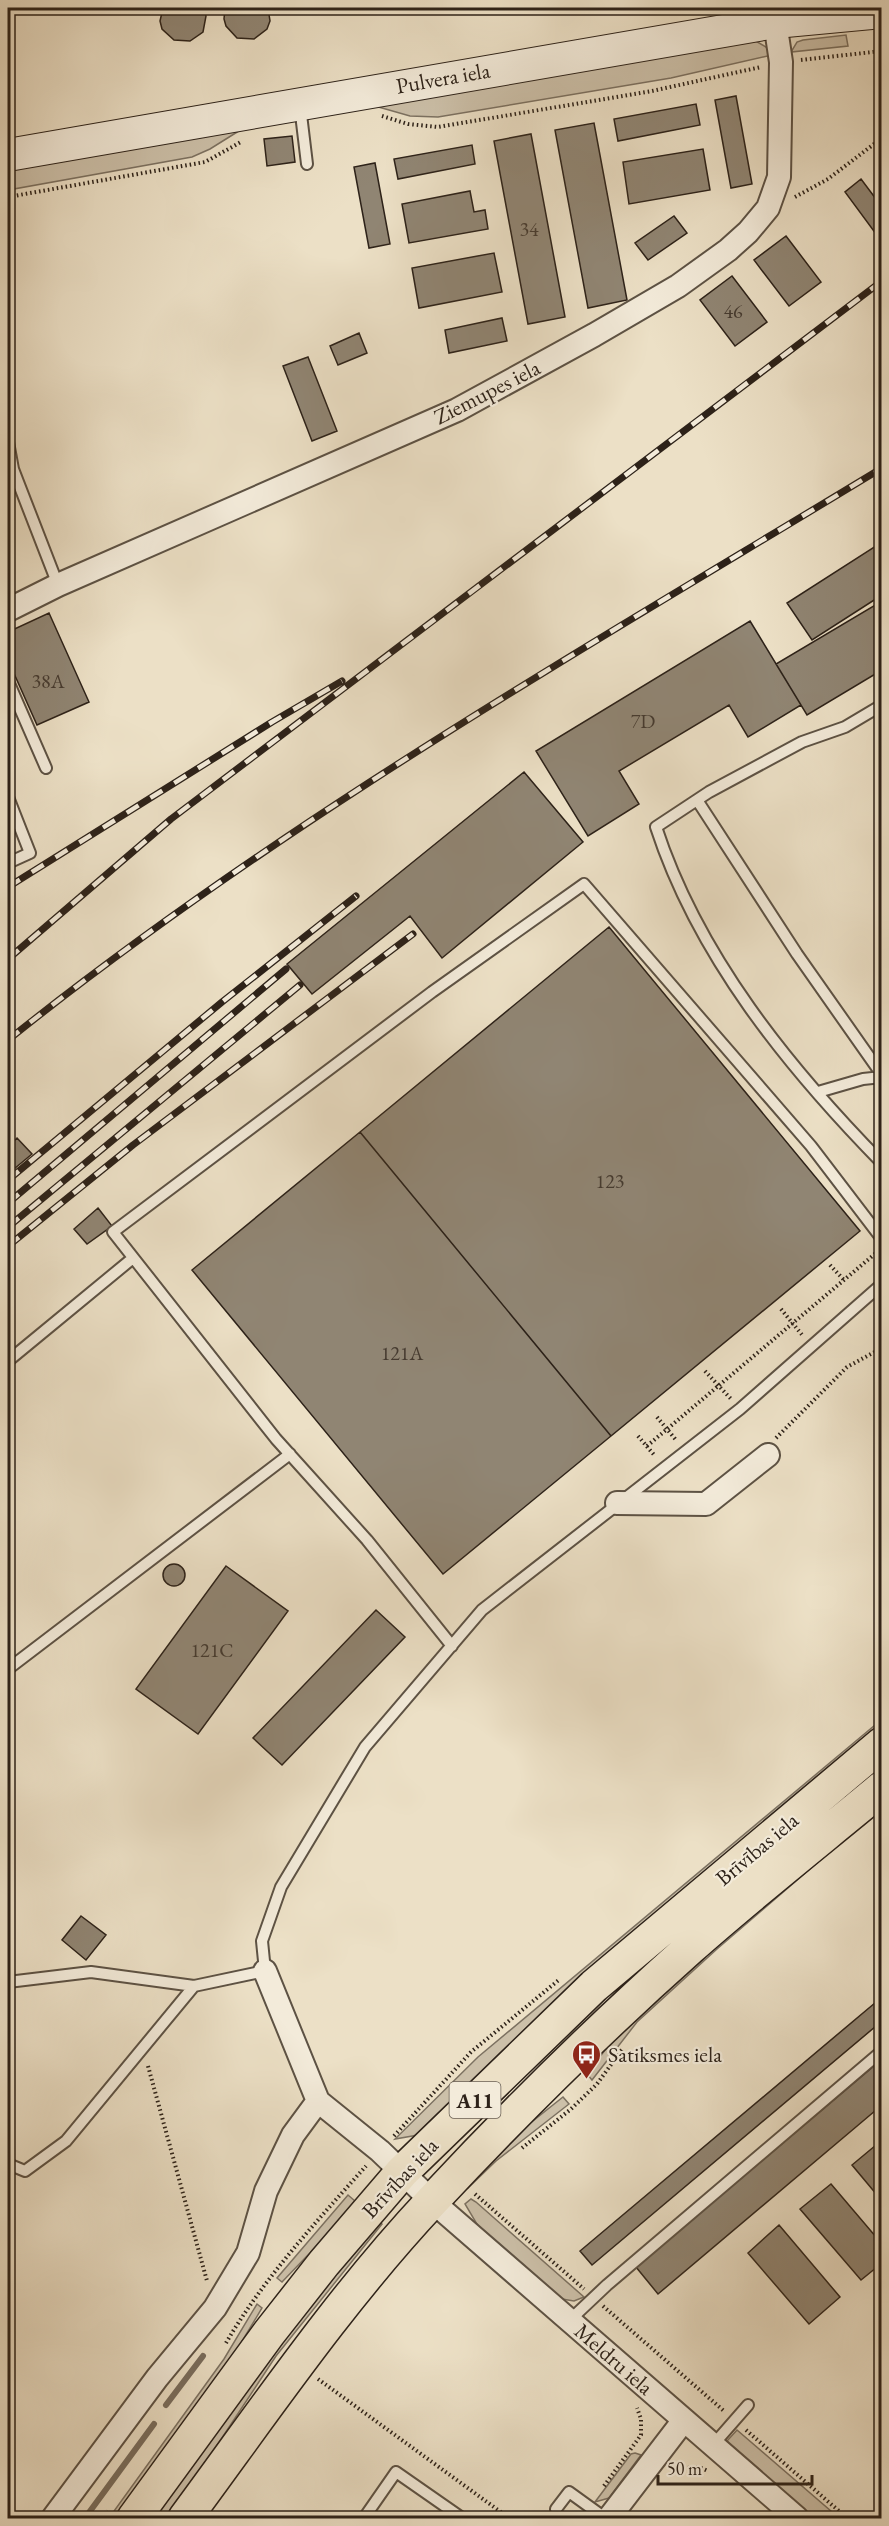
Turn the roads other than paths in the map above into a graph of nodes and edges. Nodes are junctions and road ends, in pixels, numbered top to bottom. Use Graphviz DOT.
graph roads {
  1 [pos="881,12"];
  2 [pos="775,22"];
  3 [pos="299,103"];
  4 [pos="8,155"];
  5 [pos="307,164"];
  6 [pos="8,442"];
  7 [pos="58,585"];
  8 [pos="8,610"];
  9 [pos="8,681"];
  10 [pos="882,705"];
  11 [pos="46,768"];
  12 [pos="8,797"];
  13 [pos="697,800"];
  14 [pos="8,863"];
  15 [pos="882,1076"];
  16 [pos="818,1092"];
  17 [pos="882,1163"];
  18 [pos="882,1239"];
  19 [pos="134,1258"];
  20 [pos="882,1284"];
  21 [pos="8,1360"];
  22 [pos="290,1455"];
  23 [pos="768,1455"];
  24 [pos="617,1503"];
  25 [pos="452,1646"];
  26 [pos="8,1669"];
  27 [pos="882,1744"];
  28 [pos="882,1788"];
  29 [pos="265,1971"];
  30 [pos="8,1982"];
  31 [pos="194,1986"];
  32 [pos="882,2051"];
  33 [pos="318,2101"];
  34 [pos="8,2164"];
  35 [pos="402,2172"];
  36 [pos="441,2208"];
  37 [pos="570,2320"];
  38 [pos="748,2405"];
  39 [pos="684,2420"];
  40 [pos="713,2445"];
  41 [pos="556,2509"];
  42 [pos="53,2518"];
  43 [pos="134,2518"];
  44 [pos="185,2518"];
  45 [pos="364,2518"];
  46 [pos="462,2518"];
  47 [pos="607,2518"];
  48 [pos="797,2518"];
  1 -- 2 [label="main road, Pulvera iela"];
  2 -- 3 [label="main road, Pulvera iela"];
  2 -- 7 [label="street, Ziemupes iela"];
  3 -- 4 [label="main road, Pulvera iela"];
  3 -- 5 [label="lane"];
  6 -- 7 [label="lane"];
  7 -- 8 [label="street, Ziemupes iela"];
  9 -- 11 [label="lane"];
  10 -- 13 [label="lane"];
  12 -- 14 [label="lane"];
  13 -- 15 [label="lane"];
  13 -- 16 [label="lane"];
  15 -- 16 [label="lane"];
  16 -- 17 [label="lane"];
  18 -- 19 [label="lane"];
  19 -- 21 [label="lane"];
  19 -- 22 [label="lane"];
  20 -- 24 [label="lane"];
  22 -- 25 [label="lane"];
  22 -- 26 [label="lane"];
  23 -- 24 [label="street"];
  24 -- 25 [label="lane"];
  25 -- 29 [label="lane"];
  27 -- 35 [label="highway, Brīvības iela / A11"];
  28 -- 36 [label="highway, Brīvības iela / A11"];
  29 -- 31 [label="lane"];
  29 -- 33 [label="street"];
  30 -- 31 [label="lane"];
  31 -- 34 [label="lane"];
  32 -- 37 [label="lane"];
  33 -- 35 [label="street, Meldru iela"];
  33 -- 42 [label="street"];
  35 -- 36 [label="street, Meldru iela"];
  35 -- 43 [label="highway, Brīvības iela / A11"];
  36 -- 37 [label="street, Meldru iela"];
  36 -- 44 [label="highway, Brīvības iela / A11"];
  37 -- 39 [label="street, Meldru iela"];
  38 -- 40 [label="lane"];
  39 -- 40 [label="street, Meldru iela"];
  39 -- 47 [label="street"];
  40 -- 48 [label="street, Meldru iela"];
  41 -- 47 [label="lane"];
  45 -- 46 [label="lane"];
}
